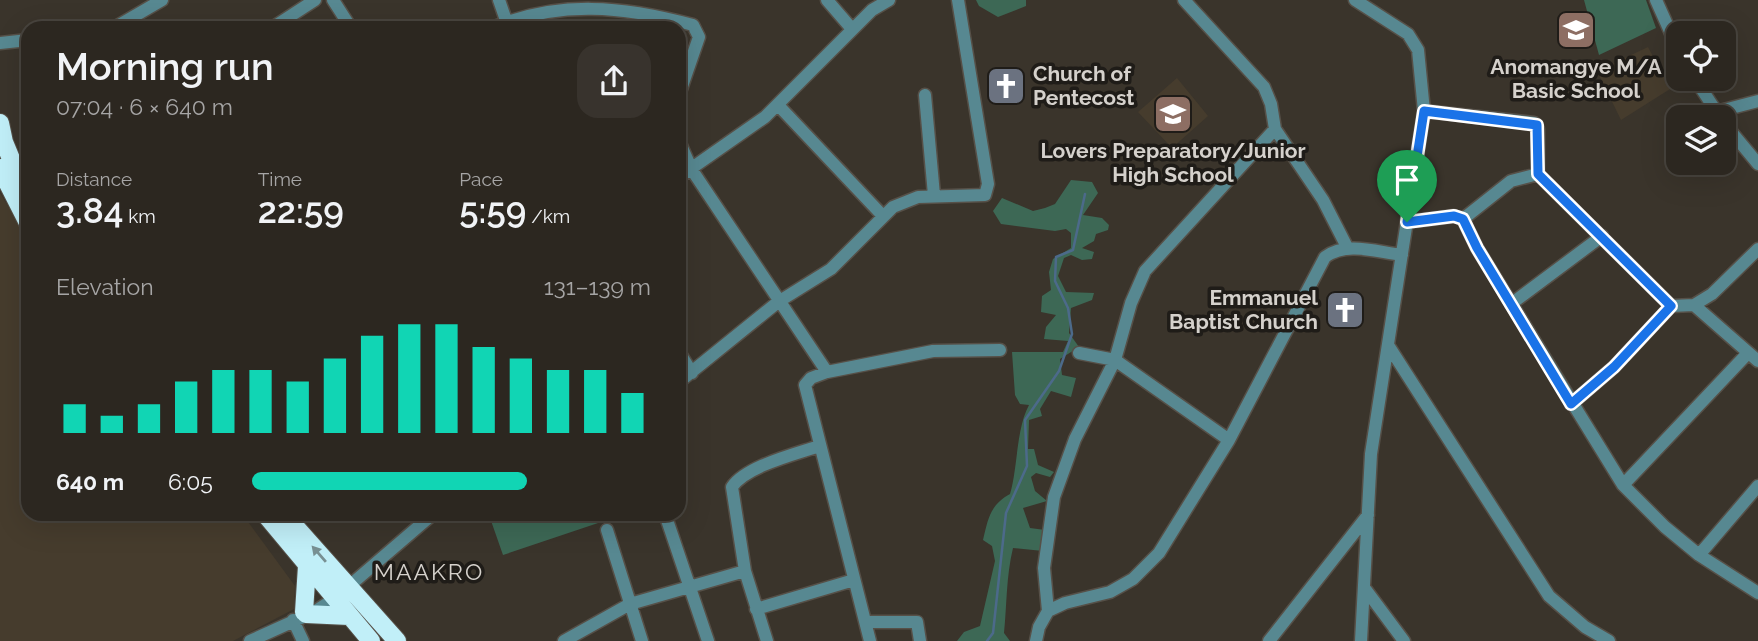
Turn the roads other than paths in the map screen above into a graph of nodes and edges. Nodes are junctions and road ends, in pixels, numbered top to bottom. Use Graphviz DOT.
graph roads {
  1 [pos="162,0"];
  2 [pos="314,0"];
  3 [pos="333,0"];
  4 [pos="499,0"];
  5 [pos="827,0"];
  6 [pos="958,0"];
  7 [pos="1184,0"];
  8 [pos="1355,0"];
  9 [pos="1656,0"];
  10 [pos="883,1"];
  11 [pos="649,6"];
  12 [pos="126,21"];
  13 [pos="290,21"];
  14 [pos="346,21"];
  15 [pos="507,21"];
  16 [pos="519,21"];
  17 [pos="684,21"];
  18 [pos="686,22"];
  19 [pos="1666,22"];
  20 [pos="852,29"];
  21 [pos="21,41"];
  22 [pos="0,43"];
  23 [pos="686,73"];
  24 [pos="925,95"];
  25 [pos="1758,101"];
  26 [pos="778,105"];
  27 [pos="1736,110"];
  28 [pos="1424,111"];
  29 [pos="0,123"];
  30 [pos="1275,129"];
  31 [pos="1736,137"];
  32 [pos="686,157"];
  33 [pos="1758,164"];
  34 [pos="0,169"];
  35 [pos="692,170"];
  36 [pos="686,173"];
  37 [pos="1538,174"];
  38 [pos="21,183"];
  39 [pos="934,195"];
  40 [pos="21,210"];
  41 [pos="882,215"];
  42 [pos="1463,219"];
  43 [pos="1407,222"];
  44 [pos="1602,236"];
  45 [pos="1347,247"];
  46 [pos="1758,249"];
  47 [pos="1402,256"];
  48 [pos="778,302"];
  49 [pos="1511,304"];
  50 [pos="1695,305"];
  51 [pos="1671,306"];
  52 [pos="1388,345"];
  53 [pos="1000,350"];
  54 [pos="1079,353"];
  55 [pos="1753,357"];
  56 [pos="1115,360"];
  57 [pos="686,363"];
  58 [pos="827,372"];
  59 [pos="692,373"];
  60 [pos="686,377"];
  61 [pos="1571,404"];
  62 [pos="1229,440"];
  63 [pos="820,446"];
  64 [pos="1623,485"];
  65 [pos="1758,486"];
  66 [pos="1368,514"];
  67 [pos="271,521"];
  68 [pos="289,521"];
  69 [pos="424,521"];
  70 [pos="667,521"];
  71 [pos="607,530"];
  72 [pos="1699,555"];
  73 [pos="307,566"];
  74 [pos="745,571"];
  75 [pos="854,580"];
  76 [pos="688,587"];
  77 [pos="338,589"];
  78 [pos="1366,590"];
  79 [pos="1758,593"];
  80 [pos="630,604"];
  81 [pos="756,609"];
  82 [pos="1048,611"];
  83 [pos="301,616"];
  84 [pos="349,616"];
  85 [pos="866,622"];
  86 [pos="250,641"];
  87 [pos="303,641"];
  88 [pos="371,641"];
  89 [pos="397,641"];
  90 [pos="564,641"];
  91 [pos="642,641"];
  92 [pos="708,641"];
  93 [pos="767,641"];
  94 [pos="870,641"];
  95 [pos="920,641"];
  96 [pos="1037,641"];
  97 [pos="1269,641"];
  98 [pos="1361,641"];
  99 [pos="1404,641"];
  100 [pos="1609,641"];
  1 -- 12 [label="street"];
  2 -- 13 [label="street"];
  3 -- 14 [label="street"];
  4 -- 15 [label="street"];
  5 -- 20 [label="street"];
  6 -- 39 [label="street"];
  7 -- 30 [label="street"];
  8 -- 28 [label="street"];
  9 -- 19 [label="street"];
  10 -- 20 [label="street"];
  11 -- 16 [label="street"];
  11 -- 17 [label="street"];
  18 -- 23 [label="street"];
  20 -- 26 [label="street"];
  21 -- 22 [label="street"];
  24 -- 39 [label="street"];
  25 -- 27 [label="street"];
  26 -- 35 [label="street"];
  26 -- 41 [label="street"];
  28 -- 37 [label="street"];
  28 -- 43 [label="street"];
  29 -- 38 [label="highway"];
  30 -- 45 [label="street"];
  30 -- 56 [label="street"];
  31 -- 33 [label="street"];
  32 -- 35 [label="street"];
  34 -- 40 [label="highway"];
  35 -- 36 [label="street"];
  35 -- 48 [label="street"];
  37 -- 42 [label="street"];
  37 -- 44 [label="street"];
  39 -- 41 [label="street"];
  41 -- 48 [label="street"];
  42 -- 43 [label="street"];
  42 -- 49 [label="street"];
  43 -- 47 [label="street"];
  44 -- 49 [label="street"];
  44 -- 51 [label="street"];
  45 -- 47 [label="street"];
  45 -- 62 [label="street"];
  46 -- 50 [label="street"];
  47 -- 52 [label="street"];
  48 -- 58 [label="street"];
  48 -- 59 [label="street"];
  49 -- 61 [label="street"];
  50 -- 51 [label="street"];
  50 -- 55 [label="street"];
  51 -- 61 [label="street"];
  52 -- 66 [label="street"];
  52 -- 100 [label="street"];
  53 -- 58 [label="street"];
  54 -- 56 [label="street"];
  55 -- 64 [label="street"];
  56 -- 62 [label="street"];
  56 -- 82 [label="street"];
  57 -- 59 [label="street"];
  58 -- 63 [label="street"];
  59 -- 60 [label="street"];
  61 -- 64 [label="street"];
  62 -- 82 [label="street"];
  63 -- 74 [label="street"];
  63 -- 75 [label="street"];
  64 -- 72 [label="street"];
  65 -- 72 [label="street"];
  66 -- 78 [label="street"];
  66 -- 97 [label="street"];
  67 -- 73 [label="highway"];
  77 -- 68 [label="highway, one-way"];
  69 -- 77 [label="street"];
  70 -- 76 [label="street"];
  71 -- 80 [label="street"];
  72 -- 79 [label="street"];
  73 -- 77 [label="highway"];
  73 -- 83 [label="highway"];
  74 -- 76 [label="street"];
  74 -- 81 [label="street"];
  75 -- 81 [label="street"];
  75 -- 85 [label="street"];
  76 -- 80 [label="street"];
  76 -- 92 [label="street"];
  77 -- 83 [label="street"];
  77 -- 84 [label="highway"];
  77 -- 89 [label="highway"];
  78 -- 98 [label="street"];
  78 -- 99 [label="street"];
  80 -- 90 [label="street"];
  80 -- 91 [label="street"];
  81 -- 93 [label="street"];
  82 -- 96 [label="street"];
  83 -- 84 [label="highway"];
  83 -- 86 [label="street"];
  83 -- 87 [label="street"];
  84 -- 88 [label="highway"];
  85 -- 94 [label="street"];
  85 -- 95 [label="street"];
}
